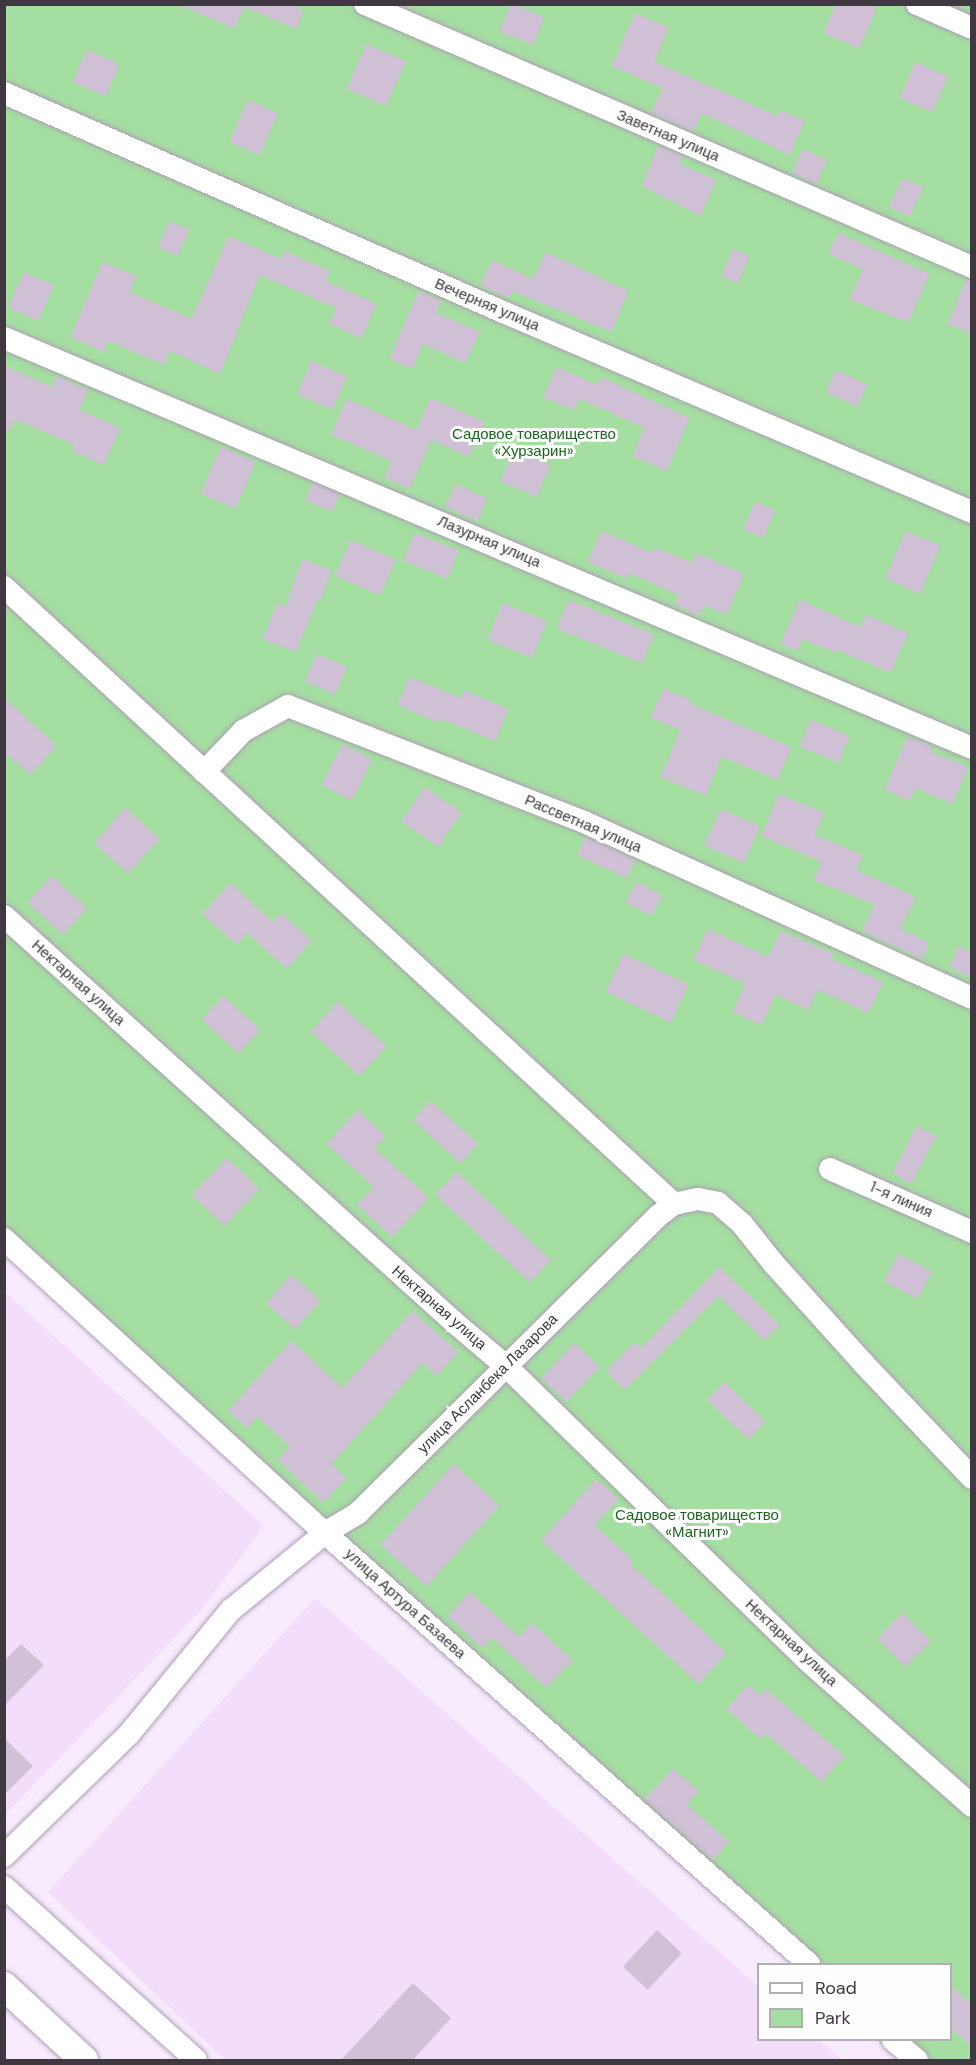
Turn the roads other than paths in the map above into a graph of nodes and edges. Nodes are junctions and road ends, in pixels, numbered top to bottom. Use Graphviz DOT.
graph roads {
  1 [pos="365,4"];
  2 [pos="917,4"];
  3 [pos="972,28"];
  4 [pos="4,93"];
  5 [pos="972,267"];
  6 [pos="4,338"];
  7 [pos="972,512"];
  8 [pos="4,587"];
  9 [pos="972,748"];
  10 [pos="204,772"];
  11 [pos="4,916"];
  12 [pos="972,998"];
  13 [pos="830,1169"];
  14 [pos="674,1204"];
  15 [pos="972,1232"];
  16 [pos="4,1239"];
  17 [pos="507,1367"];
  18 [pos="972,1478"];
  19 [pos="325,1533"];
  20 [pos="972,1806"];
  21 [pos="4,1856"];
  22 [pos="4,1887"];
  23 [pos="807,1963"];
  24 [pos="4,1986"];
  25 [pos="894,2041"];
  26 [pos="84,2061"];
  27 [pos="196,2061"];
  28 [pos="917,2061"];
  1 -- 5 [label="street, Заветная улица"];
  2 -- 3 [label="street"];
  4 -- 7 [label="street, Вечерняя улица"];
  6 -- 9 [label="street, Лазурная улица"];
  8 -- 10 [label="street"];
  10 -- 12 [label="street, Рассветная улица"];
  10 -- 14 [label="street"];
  11 -- 17 [label="street, Нектарная улица"];
  13 -- 15 [label="street, 1-я линия"];
  14 -- 17 [label="street, улица Асланбека Лазарова"];
  14 -- 18 [label="street"];
  16 -- 19 [label="street, улица Артура Базаева"];
  17 -- 19 [label="street, улица Асланбека Лазарова"];
  17 -- 20 [label="street, Нектарная улица"];
  19 -- 21 [label="street, улица Асланбека Лазарова"];
  19 -- 23 [label="street, улица Артура Базаева"];
  22 -- 27 [label="street"];
  24 -- 26 [label="main road"];
  25 -- 28 [label="street"];
}
